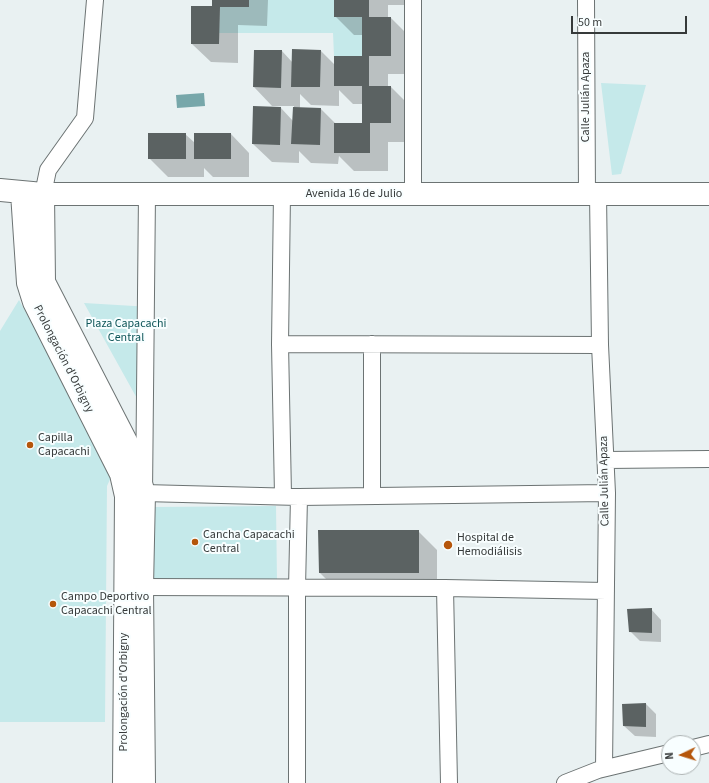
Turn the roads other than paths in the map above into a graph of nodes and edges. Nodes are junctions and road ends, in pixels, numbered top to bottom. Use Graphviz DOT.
graph roads {
  1 [pos="95,0"];
  2 [pos="413,0"];
  3 [pos="586,0"];
  4 [pos="0,190"];
  5 [pos="32,193"];
  6 [pos="147,194"];
  7 [pos="282,194"];
  8 [pos="413,194"];
  9 [pos="593,194"];
  10 [pos="709,194"];
  11 [pos="280,344"];
  12 [pos="372,344"];
  13 [pos="600,345"];
  14 [pos="709,458"];
  15 [pos="606,460"];
  16 [pos="607,493"];
  17 [pos="144,494"];
  18 [pos="283,495"];
  19 [pos="299,496"];
  20 [pos="372,496"];
  21 [pos="142,587"];
  22 [pos="297,588"];
  23 [pos="445,588"];
  24 [pos="606,591"];
  25 [pos="661,755"];
  26 [pos="604,768"];
  27 [pos="124,783"];
  28 [pos="144,783"];
  29 [pos="297,783"];
  30 [pos="449,783"];
  31 [pos="565,783"];
  1 -- 5 [label="street"];
  2 -- 8 [label="street"];
  3 -- 9 [label="street, Calle Julián Apaza"];
  4 -- 5 [label="street, Avenida 16 de Julio"];
  5 -- 6 [label="street, Avenida 16 de Julio"];
  5 -- 17 [label="street, Prolongación d'Orbigny"];
  5 -- 27 [label="street, Prolongación d'Orbigny"];
  6 -- 7 [label="street, Avenida 16 de Julio"];
  6 -- 17 [label="street"];
  7 -- 8 [label="street, Avenida 16 de Julio"];
  7 -- 11 [label="street"];
  8 -- 9 [label="street, Avenida 16 de Julio"];
  9 -- 10 [label="street, Avenida 16 de Julio"];
  9 -- 13 [label="street, Calle Julián Apaza"];
  11 -- 12 [label="street"];
  11 -- 18 [label="street"];
  12 -- 13 [label="street"];
  12 -- 20 [label="street"];
  13 -- 15 [label="street, Calle Julián Apaza"];
  14 -- 15 [label="street"];
  15 -- 16 [label="street, Calle Julián Apaza"];
  16 -- 20 [label="street"];
  16 -- 24 [label="street, Calle Julián Apaza"];
  17 -- 18 [label="street"];
  17 -- 21 [label="street, Prolongación d'Orbigny"];
  18 -- 19 [label="street"];
  19 -- 20 [label="street"];
  19 -- 22 [label="street"];
  21 -- 22 [label="street"];
  21 -- 28 [label="street, Prolongación d'Orbigny"];
  22 -- 23 [label="street"];
  22 -- 29 [label="street"];
  23 -- 24 [label="street"];
  23 -- 30 [label="street"];
  24 -- 26 [label="street, Calle Julián Apaza"];
  25 -- 26 [label="street"];
  26 -- 31 [label="street"];
}
